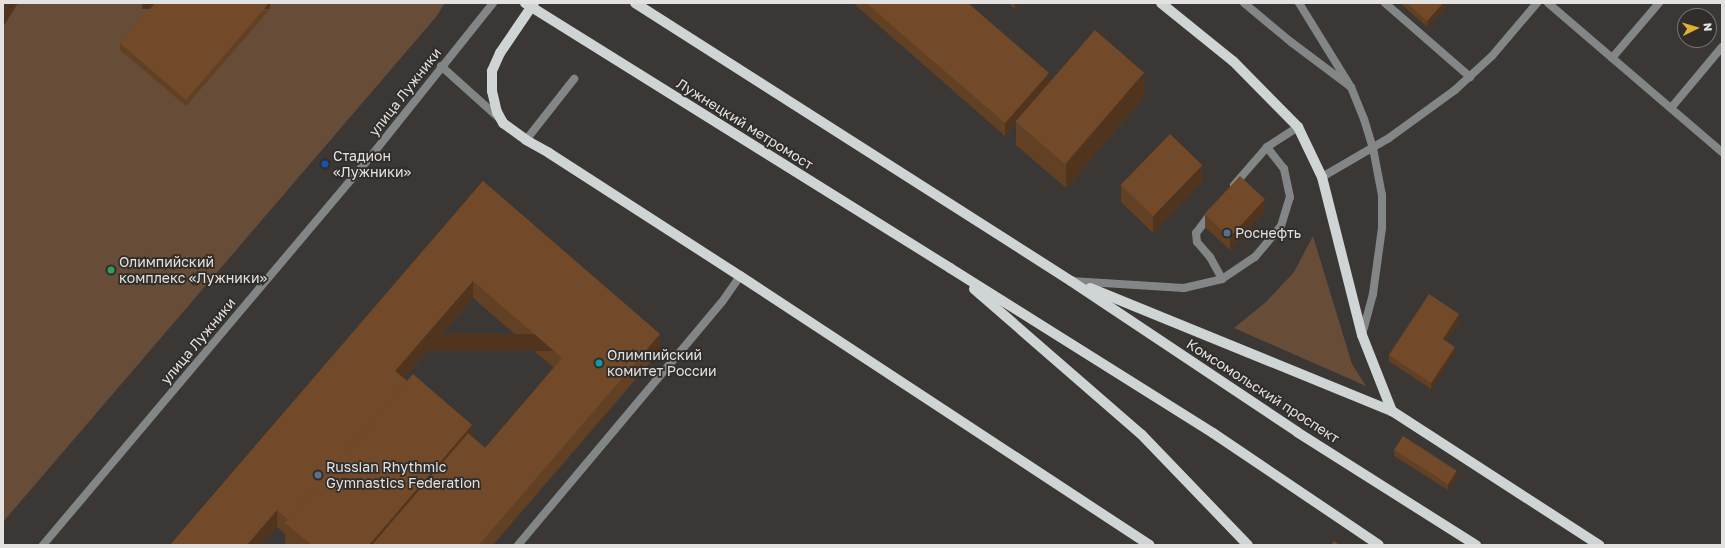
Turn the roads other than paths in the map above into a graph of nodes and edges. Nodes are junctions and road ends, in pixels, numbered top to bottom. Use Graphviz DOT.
graph roads {
  1 [pos="493,3"];
  2 [pos="525,3"];
  3 [pos="534,3"];
  4 [pos="635,3"];
  5 [pos="1161,3"];
  6 [pos="1244,3"];
  7 [pos="1299,3"];
  8 [pos="1385,3"];
  9 [pos="1537,3"];
  10 [pos="1548,3"];
  11 [pos="1659,3"];
  12 [pos="1722,48"];
  13 [pos="1612,58"];
  14 [pos="441,66"];
  15 [pos="1470,77"];
  16 [pos="574,79"];
  17 [pos="1351,87"];
  18 [pos="1671,108"];
  19 [pos="503,123"];
  20 [pos="1298,127"];
  21 [pos="526,140"];
  22 [pos="1267,147"];
  23 [pos="1373,148"];
  24 [pos="1722,152"];
  25 [pos="1322,177"];
  26 [pos="1229,192"];
  27 [pos="1219,203"];
  28 [pos="950,268"];
  29 [pos="740,276"];
  30 [pos="1222,279"];
  31 [pos="1071,281"];
  32 [pos="1362,335"];
  33 [pos="1392,411"];
  34 [pos="43,545"];
  35 [pos="518,545"];
  36 [pos="1149,545"];
  37 [pos="1248,545"];
  38 [pos="1379,545"];
  39 [pos="1476,545"];
  40 [pos="1599,545"];
  1 -- 14 [label="street, улица Лужники"];
  2 -- 28 [label="main road, Лужнецкий метромост, bridge"];
  3 -- 19 [label="main road"];
  4 -- 31 [label="main road, Комсомольский проспект"];
  5 -- 20 [label="main road"];
  6 -- 17 [label="street"];
  7 -- 17 [label="street"];
  8 -- 15 [label="street"];
  9 -- 15 [label="street"];
  10 -- 13 [label="street"];
  11 -- 13 [label="street"];
  12 -- 18 [label="street"];
  13 -- 18 [label="street"];
  14 -- 19 [label="street"];
  14 -- 34 [label="street, улица Лужники"];
  15 -- 23 [label="street"];
  16 -- 21 [label="street"];
  17 -- 23 [label="street"];
  18 -- 24 [label="street"];
  19 -- 21 [label="main road"];
  20 -- 22 [label="street"];
  20 -- 25 [label="main road"];
  21 -- 29 [label="main road"];
  22 -- 26 [label="street"];
  22 -- 30 [label="street"];
  23 -- 25 [label="street"];
  23 -- 32 [label="street"];
  25 -- 32 [label="main road"];
  27 -- 30 [label="street"];
  28 -- 37 [label="main road"];
  28 -- 38 [label="main road"];
  29 -- 35 [label="street"];
  29 -- 36 [label="main road"];
  30 -- 31 [label="street"];
  31 -- 33 [label="main road"];
  31 -- 39 [label="main road, Комсомольский проспект"];
  32 -- 33 [label="main road"];
  33 -- 40 [label="main road"];
}
